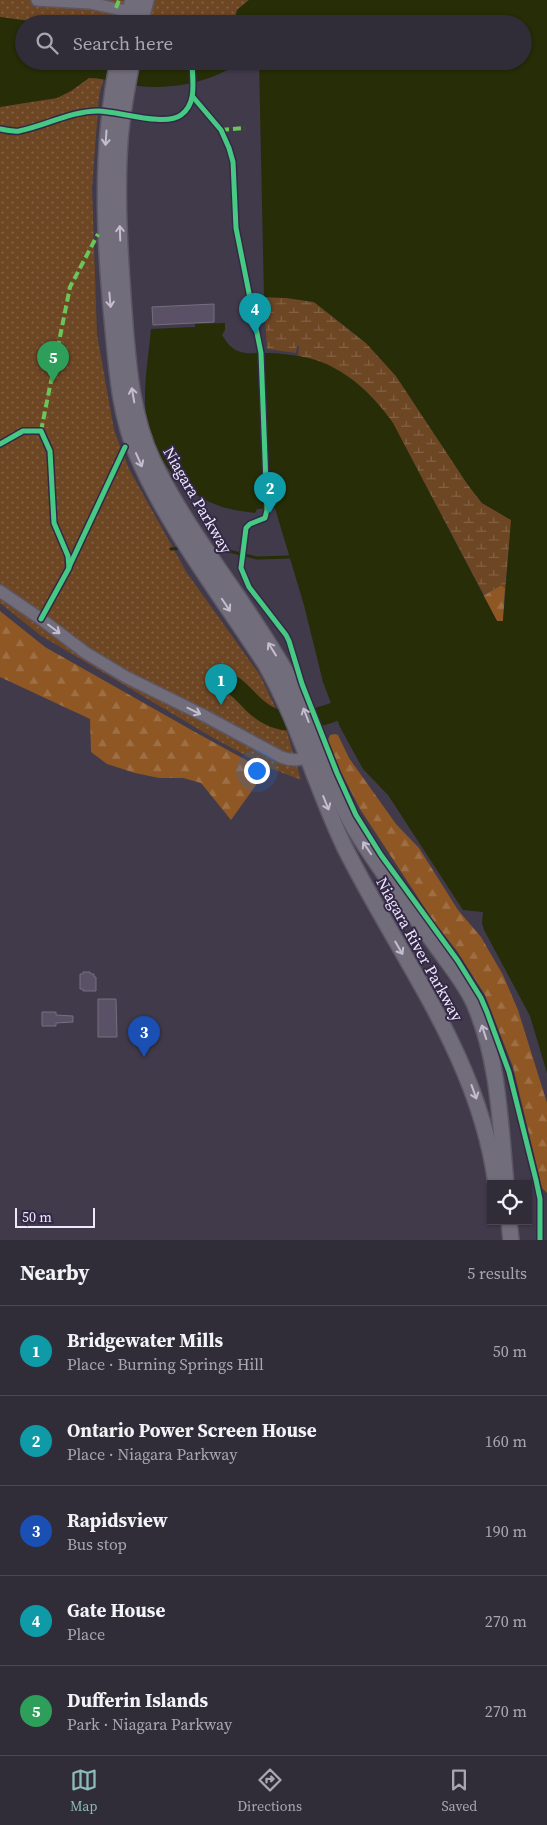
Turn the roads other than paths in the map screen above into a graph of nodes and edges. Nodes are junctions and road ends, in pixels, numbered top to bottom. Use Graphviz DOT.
graph roads {
  1 [pos="37,0"];
  2 [pos="146,0"];
  3 [pos="134,15"];
  4 [pos="118,70"];
  5 [pos="128,70"];
  6 [pos="119,91"];
  7 [pos="0,591"];
  8 [pos="290,694"];
  9 [pos="300,735"];
  10 [pos="315,750"];
  11 [pos="495,1180"];
  12 [pos="506,1180"];
  13 [pos="500,1225"];
  14 [pos="509,1225"];
  15 [pos="502,1240"];
  16 [pos="511,1240"];
  1 -- 3 [label="street"];
  2 -- 3 [label="main road"];
  4 -- 6 [label="main road, Niagara Parkway"];
  5 -- 6 [label="main road, Niagara Parkway"];
  6 -- 8 [label="main road, Niagara Parkway"];
  7 -- 10 [label="street, one-way"];
  8 -- 9 [label="main road, Niagara Parkway"];
  10 -- 8 [label="main road, Niagara Parkway, one-way"];
  9 -- 10 [label="main road, Niagara River Parkway"];
  10 -- 11 [label="main road, Niagara River Parkway, one-way"];
  12 -- 10 [label="main road, Niagara Parkway, one-way"];
  13 -- 15 [label="main road"];
  14 -- 16 [label="main road"];
}
